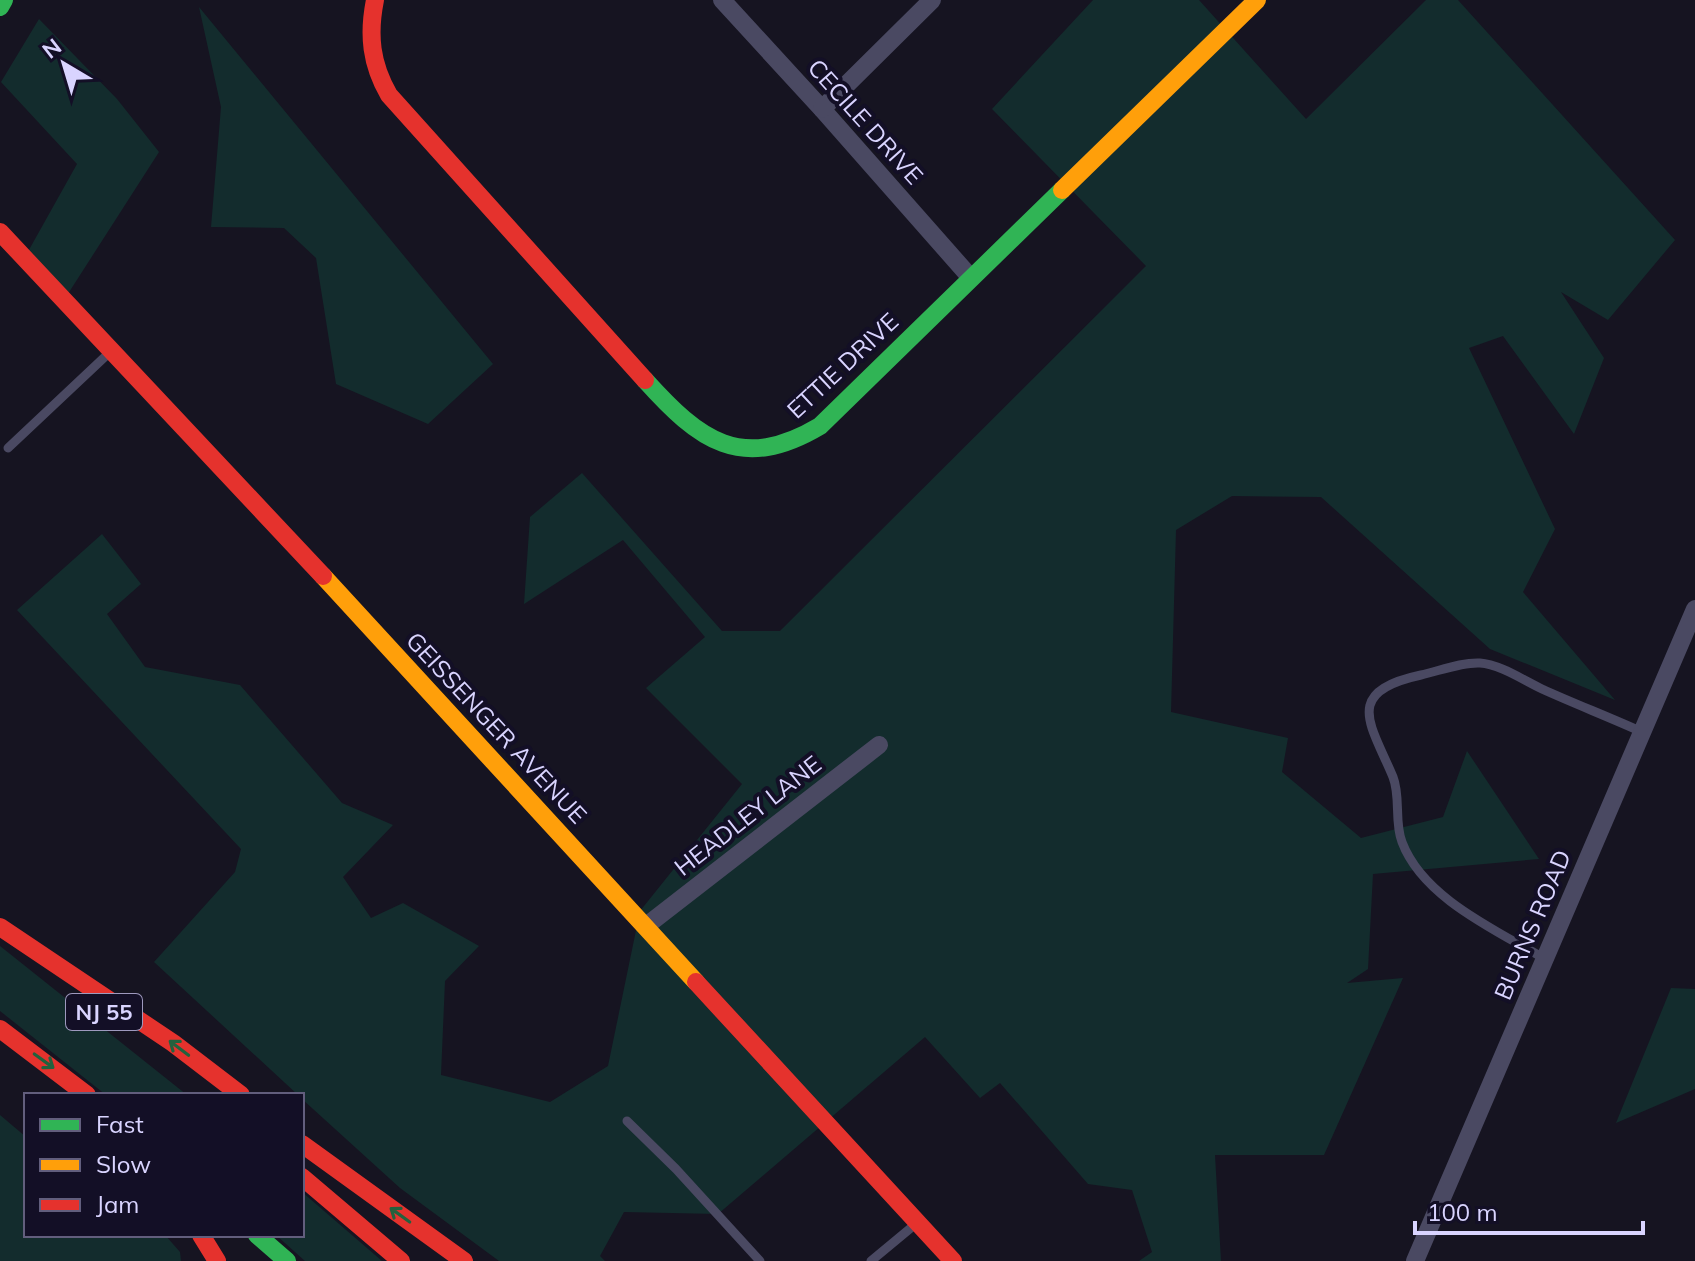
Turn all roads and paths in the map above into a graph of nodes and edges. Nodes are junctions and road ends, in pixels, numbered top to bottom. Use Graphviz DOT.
graph roads {
  1 [pos="4,0"];
  2 [pos="375,0"];
  3 [pos="722,0"];
  4 [pos="932,0"];
  5 [pos="1257,0"];
  6 [pos="0,7"];
  7 [pos="822,109"];
  8 [pos="0,232"];
  9 [pos="971,278"];
  10 [pos="112,350"];
  11 [pos="8,448"];
  12 [pos="1695,609"];
  13 [pos="1642,732"];
  14 [pos="879,745"];
  15 [pos="646,926"];
  16 [pos="0,929"];
  17 [pos="1545,959"];
  18 [pos="0,1029"];
  19 [pos="0,1044"];
  20 [pos="160,1057"];
  21 [pos="56,1093"];
  22 [pos="84,1093"];
  23 [pos="238,1093"];
  24 [pos="627,1121"];
  25 [pos="304,1145"];
  26 [pos="304,1179"];
  27 [pos="918,1222"];
  28 [pos="202,1237"];
  29 [pos="259,1237"];
  30 [pos="217,1261"];
  31 [pos="287,1261"];
  32 [pos="401,1261"];
  33 [pos="464,1261"];
  34 [pos="760,1261"];
  35 [pos="871,1261"];
  36 [pos="953,1261"];
  37 [pos="1415,1261"];
  1 -- 6 [label="main road"];
  2 -- 9 [label="main road, ETTIE DRIVE"];
  3 -- 7 [label="street, CECILE DRIVE"];
  4 -- 7 [label="street"];
  5 -- 9 [label="main road, ETTIE DRIVE"];
  7 -- 9 [label="street, CECILE DRIVE"];
  8 -- 10 [label="main road, GEISSENGER AVENUE"];
  10 -- 11 [label="lane"];
  10 -- 15 [label="main road, GEISSENGER AVENUE"];
  12 -- 13 [label="street, BURNS ROAD"];
  13 -- 17 [label="street, BURNS ROAD"];
  13 -- 17 [label="lane"];
  14 -- 15 [label="street, HEADLEY LANE"];
  15 -- 27 [label="main road, GEISSENGER AVENUE"];
  16 -- 20 [label="main road, NJ 55"];
  23 -- 16 [label="main road, one-way"];
  17 -- 37 [label="street, BURNS ROAD"];
  18 -- 22 [label="main road, one-way"];
  19 -- 21 [label="main road"];
  24 -- 34 [label="lane"];
  33 -- 25 [label="main road, one-way"];
  26 -- 32 [label="main road"];
  27 -- 35 [label="lane"];
  27 -- 36 [label="main road, GEISSENGER AVENUE"];
  28 -- 30 [label="main road"];
  29 -- 31 [label="main road"];
}
